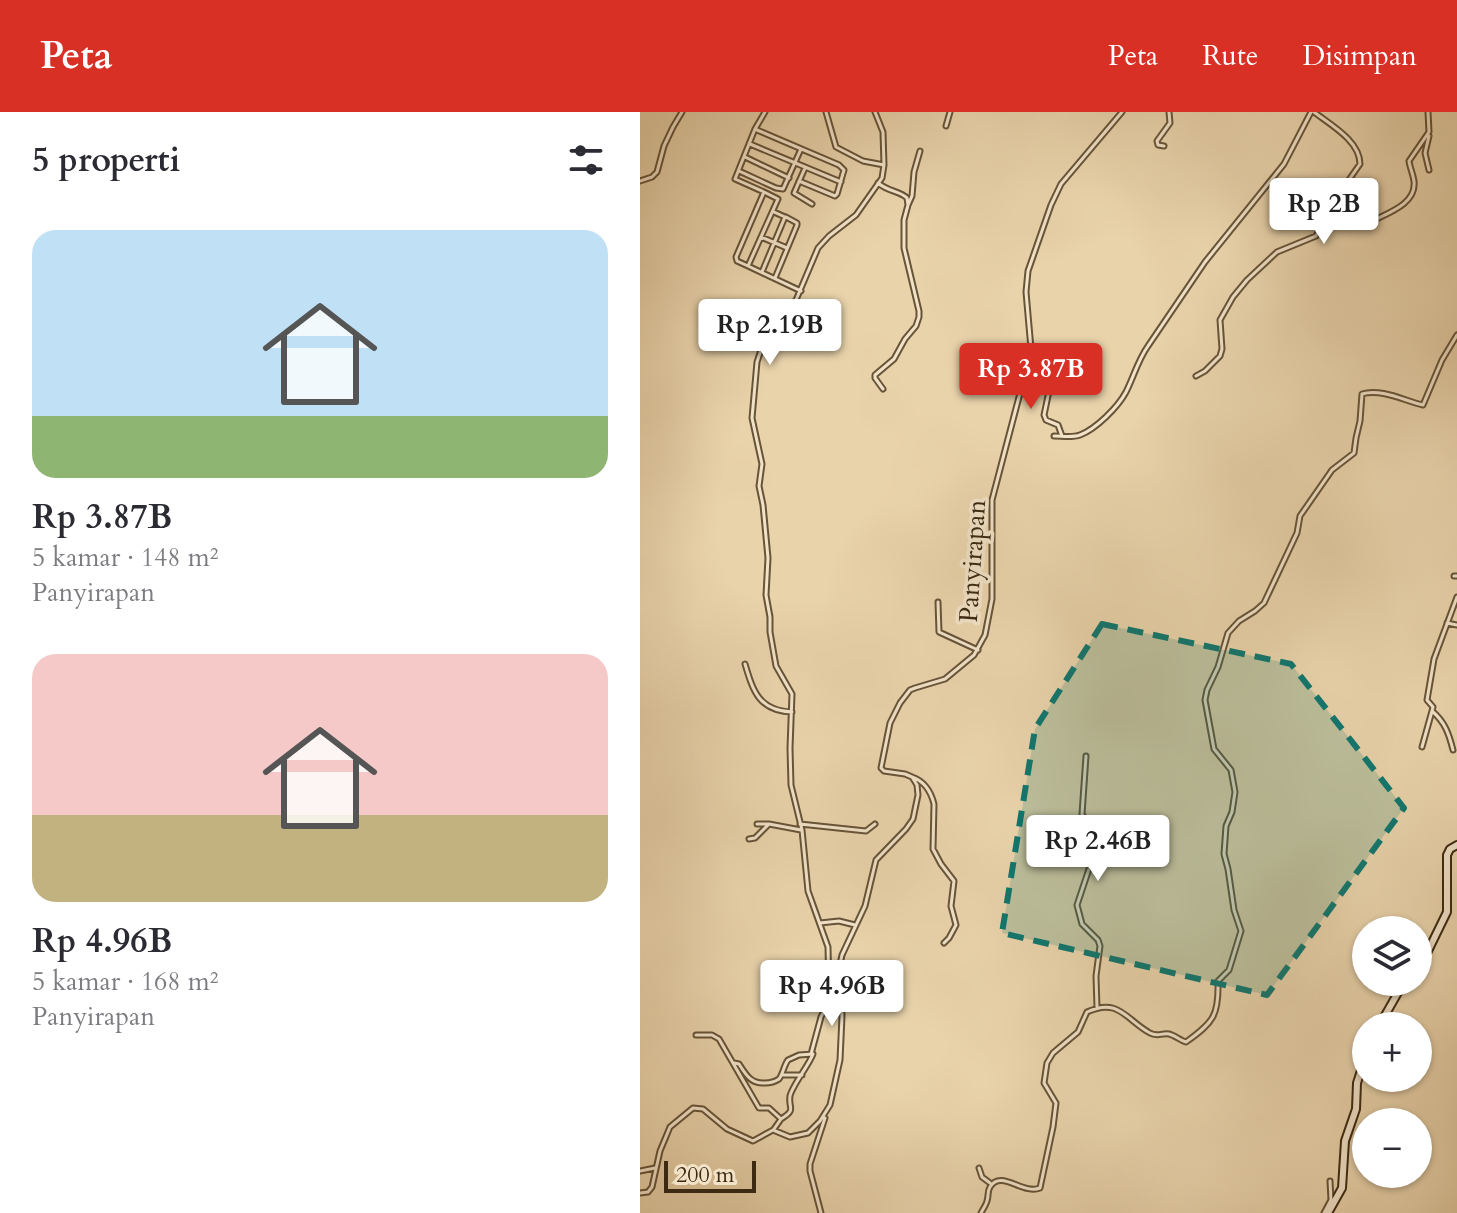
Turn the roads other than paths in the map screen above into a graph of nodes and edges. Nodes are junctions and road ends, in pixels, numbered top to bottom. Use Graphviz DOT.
graph roads {
  1 [pos="682,112"];
  2 [pos="765,112"];
  3 [pos="826,112"];
  4 [pos="875,112"];
  5 [pos="950,112"];
  6 [pos="1122,112"];
  7 [pos="1169,112"];
  8 [pos="1313,112"];
  9 [pos="1428,112"];
  10 [pos="946,126"];
  11 [pos="755,129"];
  12 [pos="1429,132"];
  13 [pos="750,144"];
  14 [pos="1164,146"];
  15 [pos="801,149"];
  16 [pos="920,151"];
  17 [pos="744,157"];
  18 [pos="795,164"];
  19 [pos="884,165"];
  20 [pos="805,168"];
  21 [pos="1429,170"];
  22 [pos="737,171"];
  23 [pos="789,178"];
  24 [pos="640,181"];
  25 [pos="799,181"];
  26 [pos="841,182"];
  27 [pos="878,183"];
  28 [pos="764,192"];
  29 [pos="812,204"];
  30 [pos="908,205"];
  31 [pos="772,212"];
  32 [pos="785,217"];
  33 [pos="1367,224"];
  34 [pos="761,237"];
  35 [pos="774,243"];
  36 [pos="788,249"];
  37 [pos="748,266"];
  38 [pos="762,272"];
  39 [pos="775,278"];
  40 [pos="801,291"];
  41 [pos="1457,335"];
  42 [pos="1032,362"];
  43 [pos="1196,376"];
  44 [pos="883,389"];
  45 [pos="1054,436"];
  46 [pos="1062,436"];
  47 [pos="1457,597"];
  48 [pos="938,602"];
  49 [pos="1447,623"];
  50 [pos="1457,625"];
  51 [pos="978,650"];
  52 [pos="745,664"];
  53 [pos="1432,711"];
  54 [pos="792,712"];
  55 [pos="1422,747"];
  56 [pos="1453,750"];
  57 [pos="1086,756"];
  58 [pos="912,777"];
  59 [pos="757,824"];
  60 [pos="769,824"];
  61 [pos="800,824"];
  62 [pos="875,824"];
  63 [pos="802,830"];
  64 [pos="749,839"];
  65 [pos="1457,845"];
  66 [pos="820,923"];
  67 [pos="856,925"];
  68 [pos="944,943"];
  69 [pos="1432,943"];
  70 [pos="859,982"];
  71 [pos="841,984"];
  72 [pos="832,995"];
  73 [pos="1097,1008"];
  74 [pos="696,1035"];
  75 [pos="811,1054"];
  76 [pos="734,1063"];
  77 [pos="782,1075"];
  78 [pos="802,1075"];
  79 [pos="1356,1092"];
  80 [pos="826,1114"];
  81 [pos="781,1119"];
  82 [pos="773,1130"];
  83 [pos="655,1168"];
  84 [pos="979,1168"];
  85 [pos="640,1171"];
  86 [pos="1330,1181"];
  87 [pos="992,1184"];
  88 [pos="640,1193"];
  89 [pos="821,1213"];
  90 [pos="981,1213"];
  91 [pos="1326,1213"];
  1 -- 24 [label="street"];
  2 -- 11 [label="street"];
  3 -- 19 [label="street"];
  4 -- 19 [label="street"];
  5 -- 10 [label="street"];
  6 -- 42 [label="street, Panyirapan"];
  7 -- 14 [label="street"];
  8 -- 43 [label="street"];
  8 -- 46 [label="street"];
  9 -- 12 [label="street"];
  11 -- 13 [label="street"];
  11 -- 15 [label="street"];
  12 -- 21 [label="street"];
  12 -- 33 [label="street"];
  13 -- 17 [label="street"];
  13 -- 18 [label="street"];
  15 -- 18 [label="street"];
  15 -- 26 [label="street"];
  16 -- 30 [label="street"];
  17 -- 22 [label="street"];
  17 -- 23 [label="street"];
  18 -- 20 [label="street"];
  18 -- 23 [label="street"];
  19 -- 27 [label="street"];
  20 -- 25 [label="street"];
  20 -- 26 [label="street"];
  22 -- 23 [label="street"];
  22 -- 28 [label="street"];
  25 -- 26 [label="street"];
  25 -- 29 [label="street"];
  27 -- 30 [label="street"];
  27 -- 40 [label="street"];
  28 -- 31 [label="street"];
  28 -- 37 [label="street"];
  30 -- 44 [label="street"];
  31 -- 32 [label="street"];
  31 -- 34 [label="street"];
  32 -- 35 [label="street"];
  32 -- 36 [label="street"];
  34 -- 35 [label="street"];
  34 -- 37 [label="street"];
  35 -- 36 [label="street"];
  35 -- 38 [label="street"];
  36 -- 39 [label="street"];
  37 -- 38 [label="street"];
  38 -- 39 [label="street"];
  39 -- 40 [label="street"];
  40 -- 54 [label="street"];
  41 -- 73 [label="street"];
  42 -- 46 [label="street"];
  42 -- 51 [label="street, Panyirapan"];
  45 -- 46 [label="street"];
  47 -- 49 [label="street"];
  48 -- 51 [label="street"];
  49 -- 50 [label="street"];
  49 -- 53 [label="street"];
  51 -- 58 [label="street, Panyirapan"];
  52 -- 54 [label="street"];
  53 -- 55 [label="street"];
  53 -- 56 [label="street"];
  54 -- 61 [label="street"];
  57 -- 73 [label="street"];
  58 -- 67 [label="street"];
  58 -- 68 [label="street"];
  59 -- 60 [label="street"];
  60 -- 63 [label="street"];
  60 -- 64 [label="street"];
  61 -- 62 [label="street"];
  61 -- 63 [label="street"];
  63 -- 66 [label="street"];
  65 -- 69 [label="street"];
  66 -- 67 [label="street"];
  66 -- 72 [label="street"];
  67 -- 71 [label="street"];
  70 -- 71 [label="street"];
  71 -- 72 [label="street"];
  71 -- 80 [label="street"];
  72 -- 75 [label="street"];
  73 -- 87 [label="street"];
  74 -- 76 [label="street"];
  75 -- 77 [label="street"];
  75 -- 78 [label="street"];
  76 -- 77 [label="street"];
  76 -- 81 [label="street"];
  77 -- 78 [label="street"];
  78 -- 81 [label="street"];
  79 -- 91 [label="street"];
  80 -- 82 [label="street"];
  80 -- 89 [label="street"];
  81 -- 82 [label="street"];
  82 -- 83 [label="street"];
  83 -- 85 [label="street"];
  83 -- 88 [label="street"];
  84 -- 87 [label="street"];
  86 -- 91 [label="street"];
  87 -- 90 [label="street"];
}
